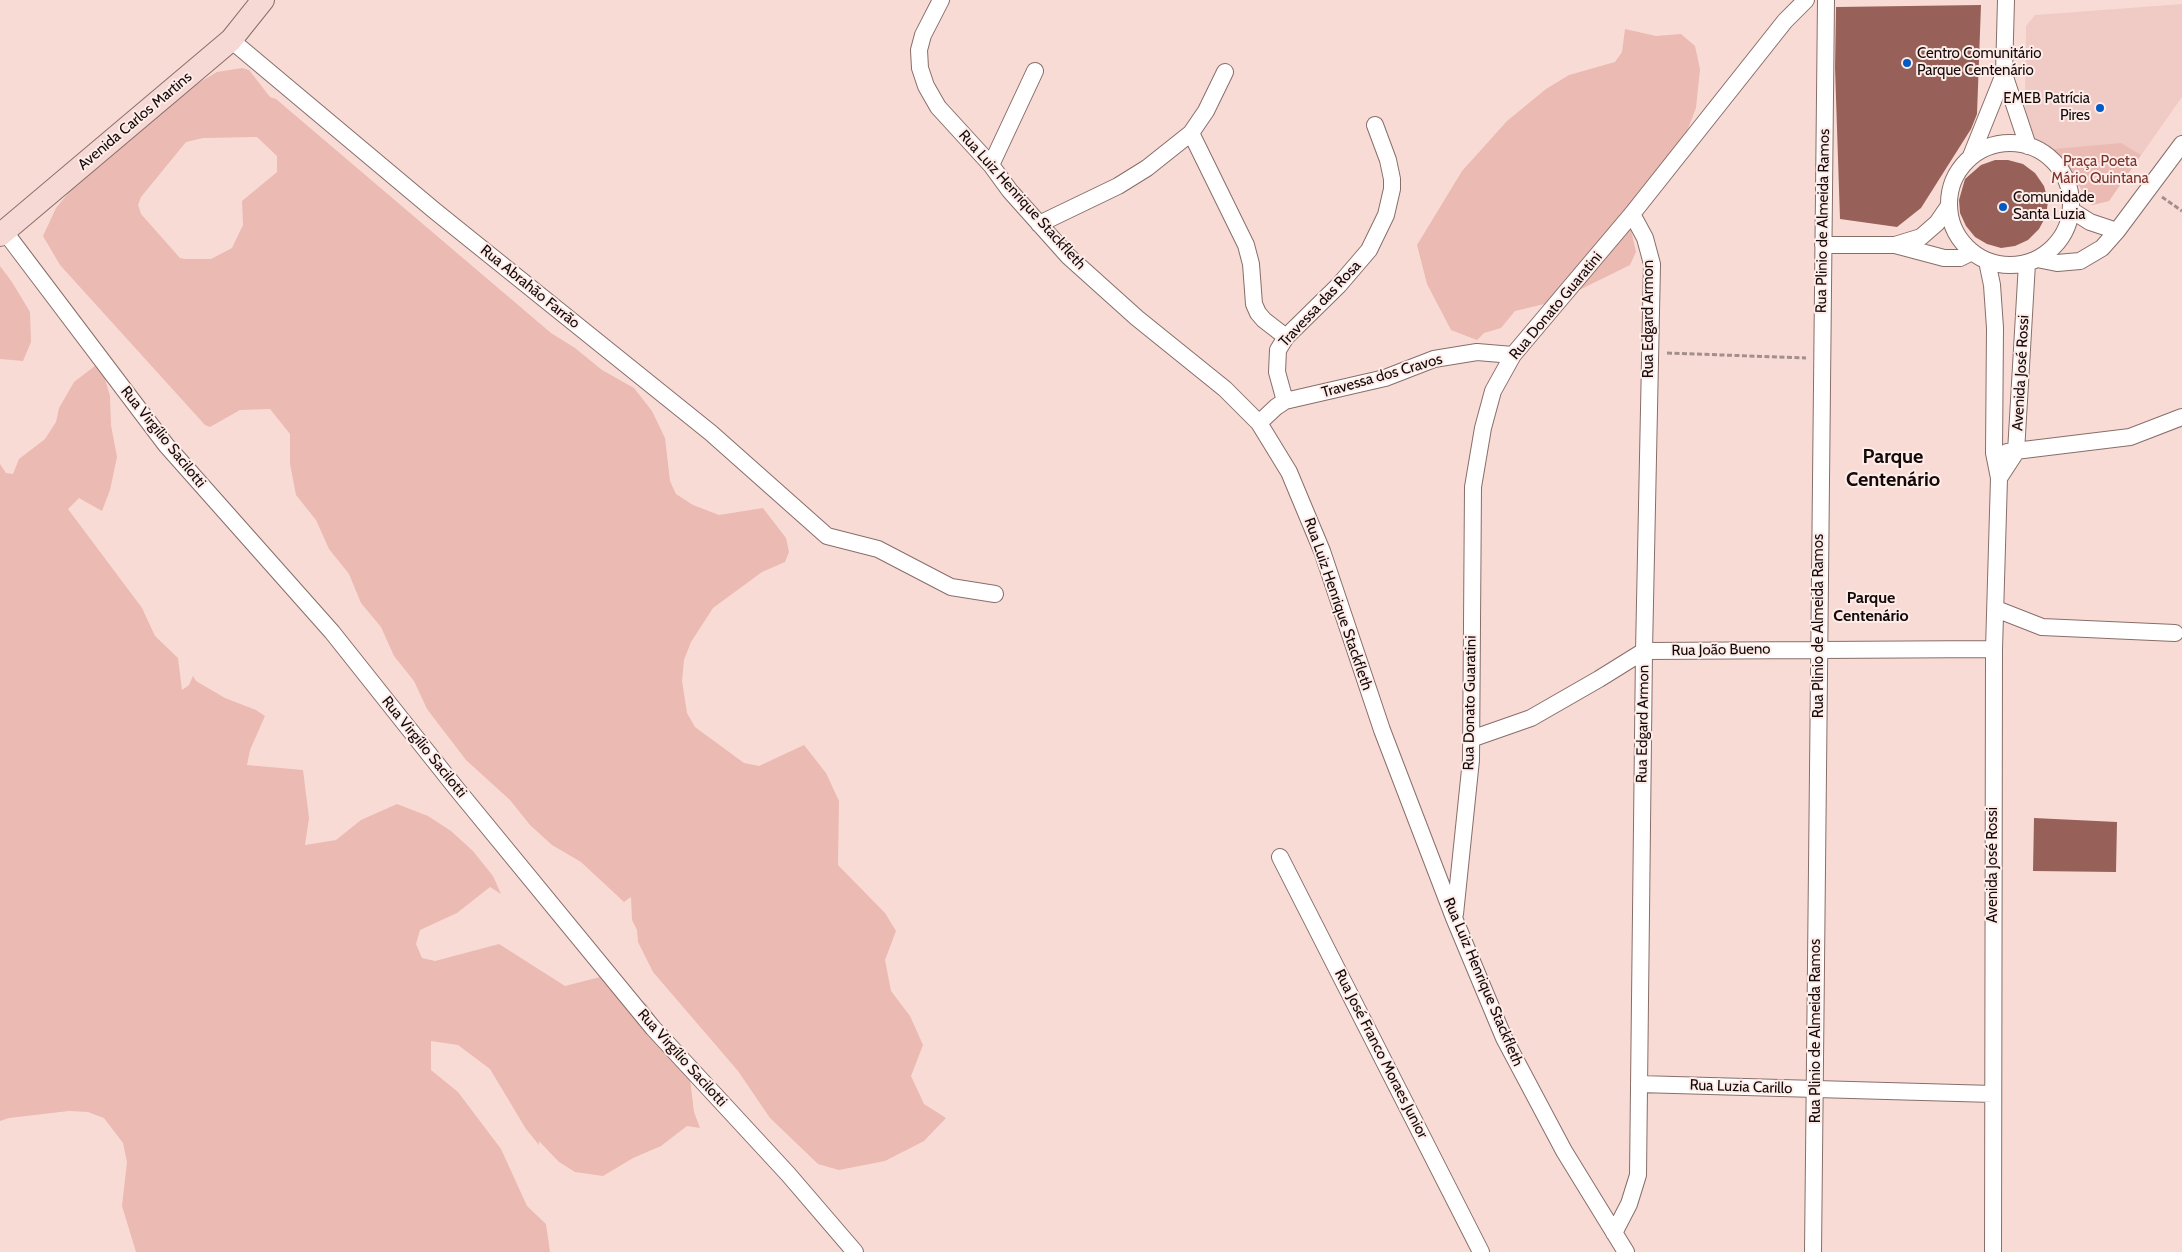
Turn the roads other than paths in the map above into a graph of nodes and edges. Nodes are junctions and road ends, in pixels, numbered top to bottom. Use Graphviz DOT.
graph roads {
  1 [pos="263,0"];
  2 [pos="941,0"];
  3 [pos="1806,0"];
  4 [pos="1826,0"];
  5 [pos="2006,0"];
  6 [pos="231,40"];
  7 [pos="1035,71"];
  8 [pos="1225,72"];
  9 [pos="2004,74"];
  10 [pos="1375,125"];
  11 [pos="1191,133"];
  12 [pos="2182,144"];
  13 [pos="2028,146"];
  14 [pos="1971,156"];
  15 [pos="991,165"];
  16 [pos="1948,207"];
  17 [pos="2071,210"];
  18 [pos="1632,214"];
  19 [pos="1039,224"];
  20 [pos="2117,231"];
  21 [pos="2,233"];
  22 [pos="1822,244"];
  23 [pos="1895,245"];
  24 [pos="1972,252"];
  25 [pos="1987,261"];
  26 [pos="2032,261"];
  27 [pos="1286,337"];
  28 [pos="1513,355"];
  29 [pos="1285,401"];
  30 [pos="2182,417"];
  31 [pos="1259,423"];
  32 [pos="2016,452"];
  33 [pos="1994,453"];
  34 [pos="1999,478"];
  35 [pos="995,594"];
  36 [pos="1996,609"];
  37 [pos="2175,633"];
  38 [pos="1818,649"];
  39 [pos="1994,649"];
  40 [pos="1644,651"];
  41 [pos="1471,739"];
  42 [pos="1280,857"];
  43 [pos="1454,918"];
  44 [pos="1639,1084"];
  45 [pos="1816,1089"];
  46 [pos="1993,1094"];
  47 [pos="1614,1233"];
  48 [pos="855,1252"];
  49 [pos="1481,1252"];
  50 [pos="1626,1252"];
  51 [pos="1813,1252"];
  52 [pos="1993,1252"];
  1 -- 6 [label="street, Avenida Carlos Martins"];
  2 -- 15 [label="street, Rua Luiz Henrique Stackfleth"];
  3 -- 18 [label="street, Rua Donato Guaratini"];
  4 -- 22 [label="street, Rua Plinio de Almeida Ramos"];
  5 -- 9 [label="street"];
  6 -- 21 [label="street, Avenida Carlos Martins"];
  6 -- 35 [label="street, Rua Abrahão Farrão"];
  7 -- 15 [label="street"];
  8 -- 11 [label="street"];
  9 -- 13 [label="street"];
  9 -- 14 [label="street"];
  10 -- 27 [label="street, Travessa das Rosa"];
  11 -- 19 [label="street"];
  11 -- 27 [label="street"];
  12 -- 20 [label="street"];
  13 -- 14 [label="street"];
  13 -- 17 [label="street"];
  14 -- 16 [label="street"];
  15 -- 19 [label="street, Rua Luiz Henrique Stackfleth"];
  16 -- 23 [label="street"];
  16 -- 24 [label="street"];
  17 -- 20 [label="street"];
  17 -- 26 [label="street"];
  18 -- 28 [label="street, Rua Donato Guaratini"];
  18 -- 40 [label="street, Rua Edgard Armon"];
  19 -- 31 [label="street, Rua Luiz Henrique Stackfleth"];
  20 -- 26 [label="street"];
  21 -- 48 [label="street, Rua Virgílio Sacilotti"];
  22 -- 23 [label="street"];
  22 -- 38 [label="street, Rua Plinio de Almeida Ramos"];
  23 -- 24 [label="street"];
  24 -- 25 [label="street"];
  25 -- 26 [label="street"];
  25 -- 33 [label="street, Avenida José Rossi"];
  26 -- 32 [label="street, Avenida José Rossi"];
  27 -- 29 [label="street, Travessa das Rosa"];
  28 -- 29 [label="street, Travessa dos Cravos"];
  28 -- 41 [label="street, Rua Donato Guaratini"];
  29 -- 31 [label="street, Travessa dos Cravos"];
  30 -- 32 [label="street"];
  31 -- 43 [label="street, Rua Luiz Henrique Stackfleth"];
  32 -- 33 [label="street"];
  32 -- 34 [label="street, Avenida José Rossi"];
  33 -- 34 [label="street, Avenida José Rossi"];
  34 -- 36 [label="street, Avenida José Rossi"];
  36 -- 37 [label="street"];
  36 -- 39 [label="street, Avenida José Rossi"];
  38 -- 39 [label="street, Rua João Bueno"];
  38 -- 40 [label="street, Rua João Bueno"];
  38 -- 45 [label="street, Rua Plinio de Almeida Ramos"];
  39 -- 46 [label="street, Avenida José Rossi"];
  40 -- 41 [label="street"];
  40 -- 44 [label="street, Rua Edgard Armon"];
  41 -- 43 [label="street, Rua Donato Guaratini"];
  42 -- 49 [label="street, Rua José Franco Moraes Junior"];
  43 -- 47 [label="street, Rua Luiz Henrique Stackfleth"];
  44 -- 45 [label="street, Rua Luzia Carillo"];
  44 -- 47 [label="street, Rua Edgard Armon"];
  45 -- 46 [label="street, Rua Luzia Carillo"];
  45 -- 51 [label="street, Rua Plinio de Almeida Ramos"];
  46 -- 52 [label="street, Avenida José Rossi"];
  47 -- 50 [label="street, Rua Luiz Henrique Stackfleth"];
}
